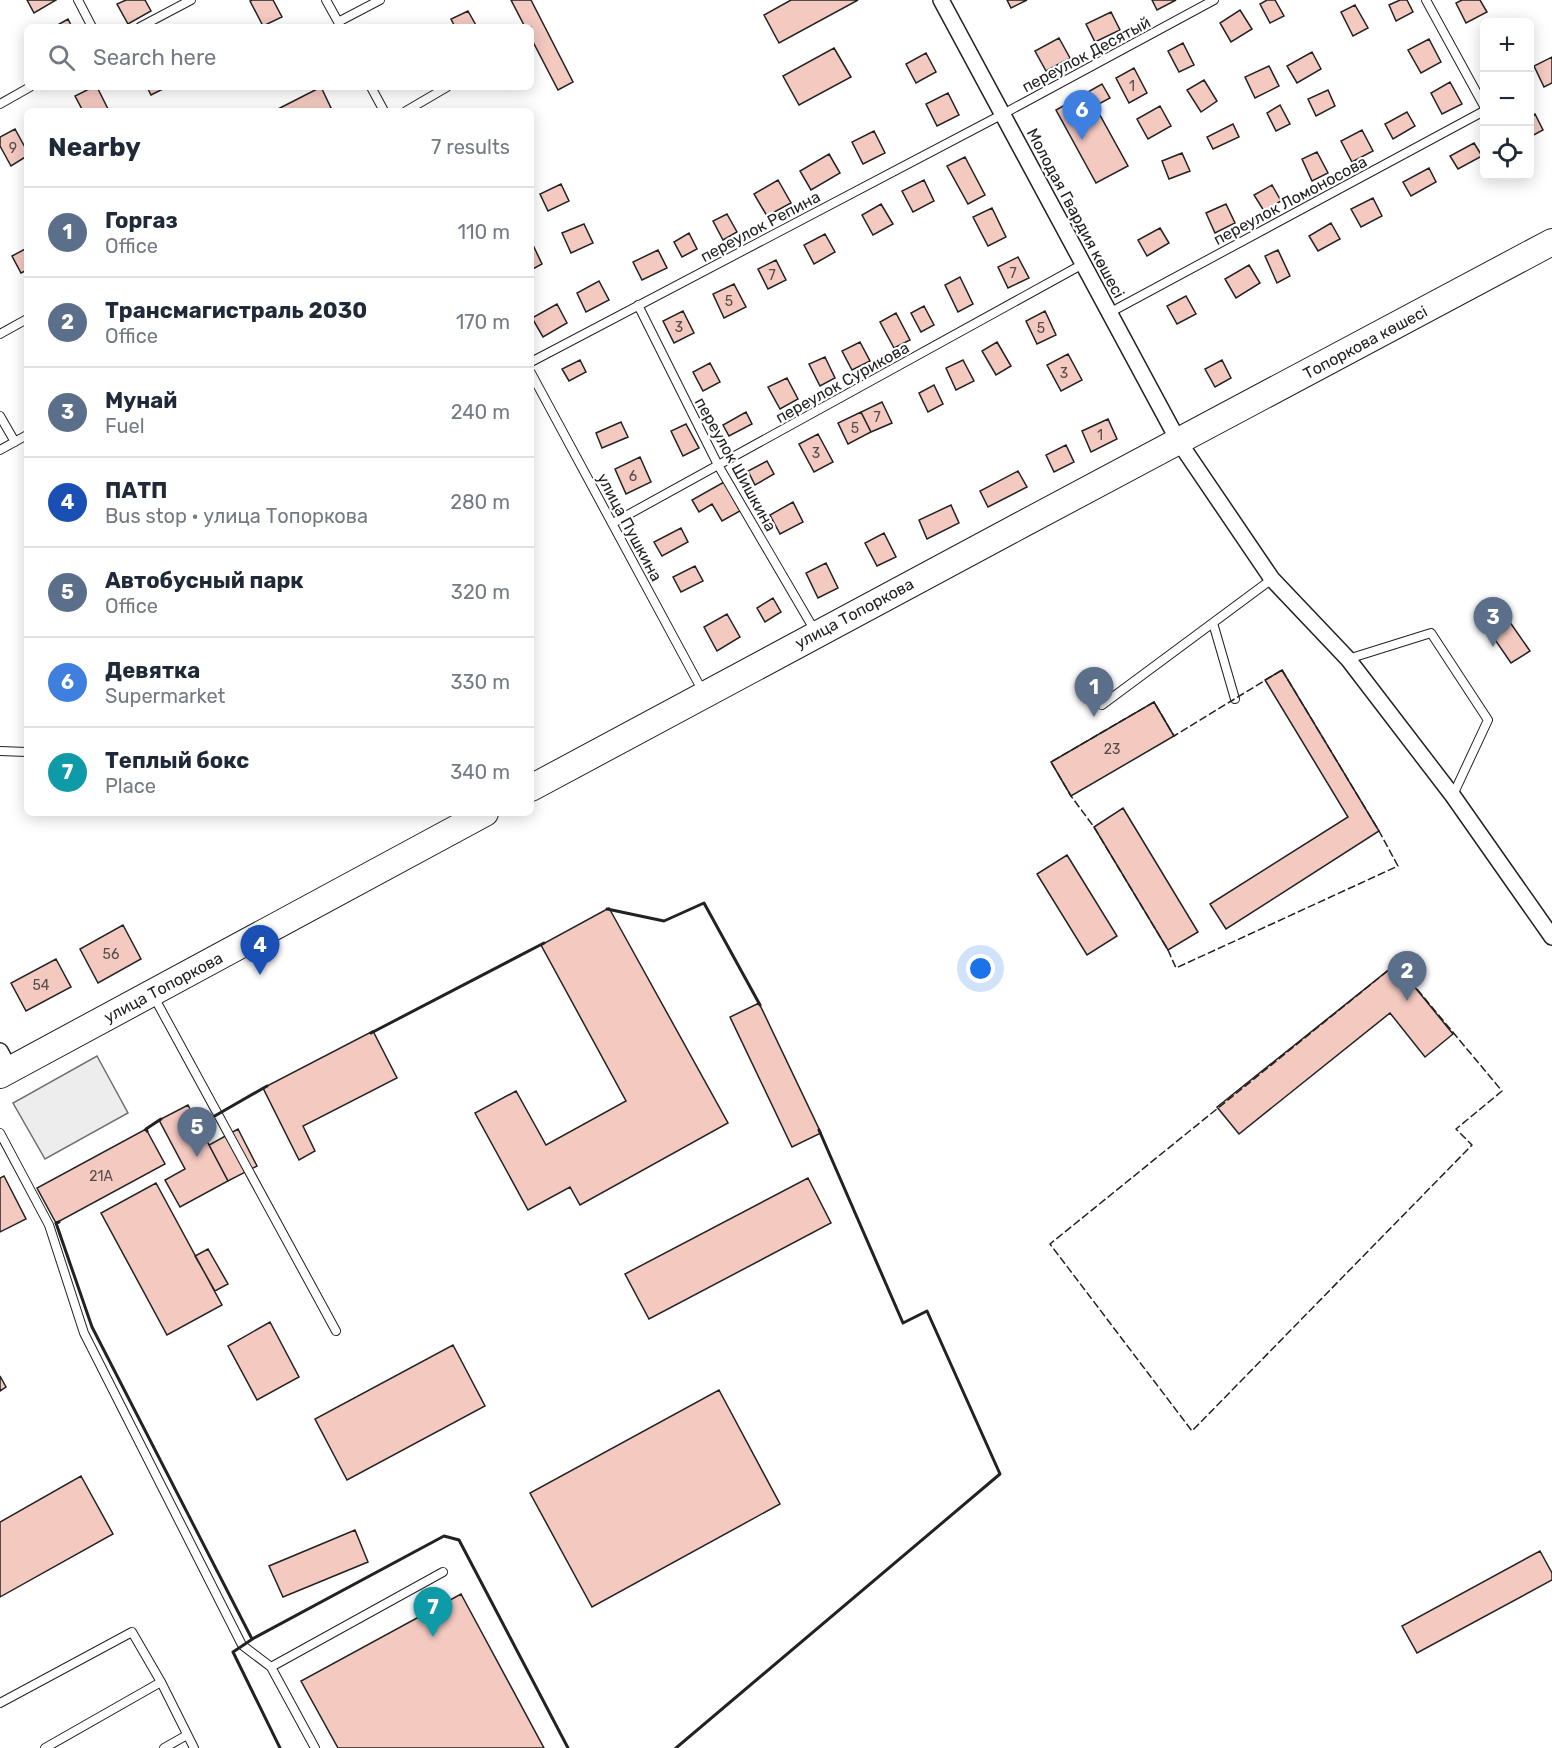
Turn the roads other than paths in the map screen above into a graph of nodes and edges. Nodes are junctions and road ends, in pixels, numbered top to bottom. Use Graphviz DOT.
graph roads {
  1 [pos="78,0"];
  2 [pos="191,0"];
  3 [pos="326,0"];
  4 [pos="380,0"];
  5 [pos="941,0"];
  6 [pos="1214,0"];
  7 [pos="1426,0"];
  8 [pos="90,24"];
  9 [pos="146,24"];
  10 [pos="340,24"];
  11 [pos="25,90"];
  12 [pos="373,90"];
  13 [pos="442,90"];
  14 [pos="1480,100"];
  15 [pos="0,104"];
  16 [pos="382,108"];
  17 [pos="411,108"];
  18 [pos="1480,112"];
  19 [pos="1003,114"];
  20 [pos="1552,242"];
  21 [pos="1083,264"];
  22 [pos="638,305"];
  23 [pos="1109,313"];
  24 [pos="24,321"];
  25 [pos="0,334"];
  26 [pos="534,360"];
  27 [pos="534,378"];
  28 [pos="0,416"];
  29 [pos="24,437"];
  30 [pos="15,442"];
  31 [pos="1179,442"];
  32 [pos="0,450"];
  33 [pos="718,465"];
  34 [pos="613,523"];
  35 [pos="1272,579"];
  36 [pos="1213,623"];
  37 [pos="816,633"];
  38 [pos="1348,659"];
  39 [pos="704,694"];
  40 [pos="1235,699"];
  41 [pos="1102,705"];
  42 [pos="0,751"];
  43 [pos="24,752"];
  44 [pos="534,786"];
  45 [pos="1453,796"];
  46 [pos="479,816"];
  47 [pos="1552,937"];
  48 [pos="152,993"];
  49 [pos="3,1065"];
  50 [pos="0,1133"];
  51 [pos="336,1330"];
  52 [pos="443,1572"];
  53 [pos="271,1667"];
  54 [pos="160,1682"];
  55 [pos="0,1703"];
  56 [pos="187,1735"];
  57 [pos="45,1748"];
  58 [pos="164,1748"];
  59 [pos="194,1748"];
  60 [pos="315,1748"];
  1 -- 8 [label="lane"];
  2 -- 9 [label="lane"];
  3 -- 10 [label="lane"];
  4 -- 10 [label="lane"];
  5 -- 19 [label="street, Молодая Гвардия көшесі"];
  6 -- 19 [label="lane, переулок Десятый"];
  7 -- 14 [label="lane, переулок Ломоносова"];
  11 -- 15 [label="lane"];
  12 -- 16 [label="lane"];
  13 -- 17 [label="lane"];
  18 -- 23 [label="lane, переулок Ломоносова"];
  19 -- 21 [label="street, Молодая Гвардия көшесі"];
  19 -- 22 [label="lane, переулок Репина"];
  20 -- 31 [label="highway, Топоркова көшесі"];
  21 -- 23 [label="street, Молодая Гвардия көшесі"];
  21 -- 33 [label="lane, переулок Сурикова"];
  22 -- 26 [label="lane, переулок Репина"];
  22 -- 33 [label="lane, переулок Шишкина"];
  23 -- 31 [label="street, Молодая Гвардия көшесі"];
  24 -- 25 [label="lane"];
  27 -- 34 [label="lane, улица Пушкина"];
  28 -- 30 [label="lane"];
  29 -- 30 [label="lane"];
  30 -- 32 [label="lane"];
  31 -- 35 [label="street, Молодая Гвардия көшесі"];
  31 -- 37 [label="highway, улица Топоркова"];
  33 -- 34 [label="lane, переулок Сурикова"];
  33 -- 37 [label="lane, переулок Шишкина"];
  34 -- 39 [label="lane, улица Пушкина"];
  35 -- 36 [label="lane"];
  35 -- 38 [label="street, Молодая Гвардия көшесі"];
  36 -- 40 [label="lane"];
  36 -- 41 [label="lane"];
  37 -- 39 [label="highway, улица Топоркова"];
  38 -- 45 [label="street, Молодая Гвардия көшесі"];
  38 -- 45 [label="lane"];
  39 -- 44 [label="highway, улица Топоркова"];
  42 -- 43 [label="lane"];
  45 -- 47 [label="street, Молодая Гвардия көшесі"];
  46 -- 48 [label="highway, улица Топоркова"];
  48 -- 49 [label="highway, улица Топоркова"];
  48 -- 51 [label="lane"];
  50 -- 53 [label="lane"];
  52 -- 53 [label="lane"];
  53 -- 60 [label="lane"];
  54 -- 55 [label="lane"];
  54 -- 56 [label="lane"];
  54 -- 57 [label="lane"];
  56 -- 58 [label="lane"];
  56 -- 59 [label="lane"];
}
